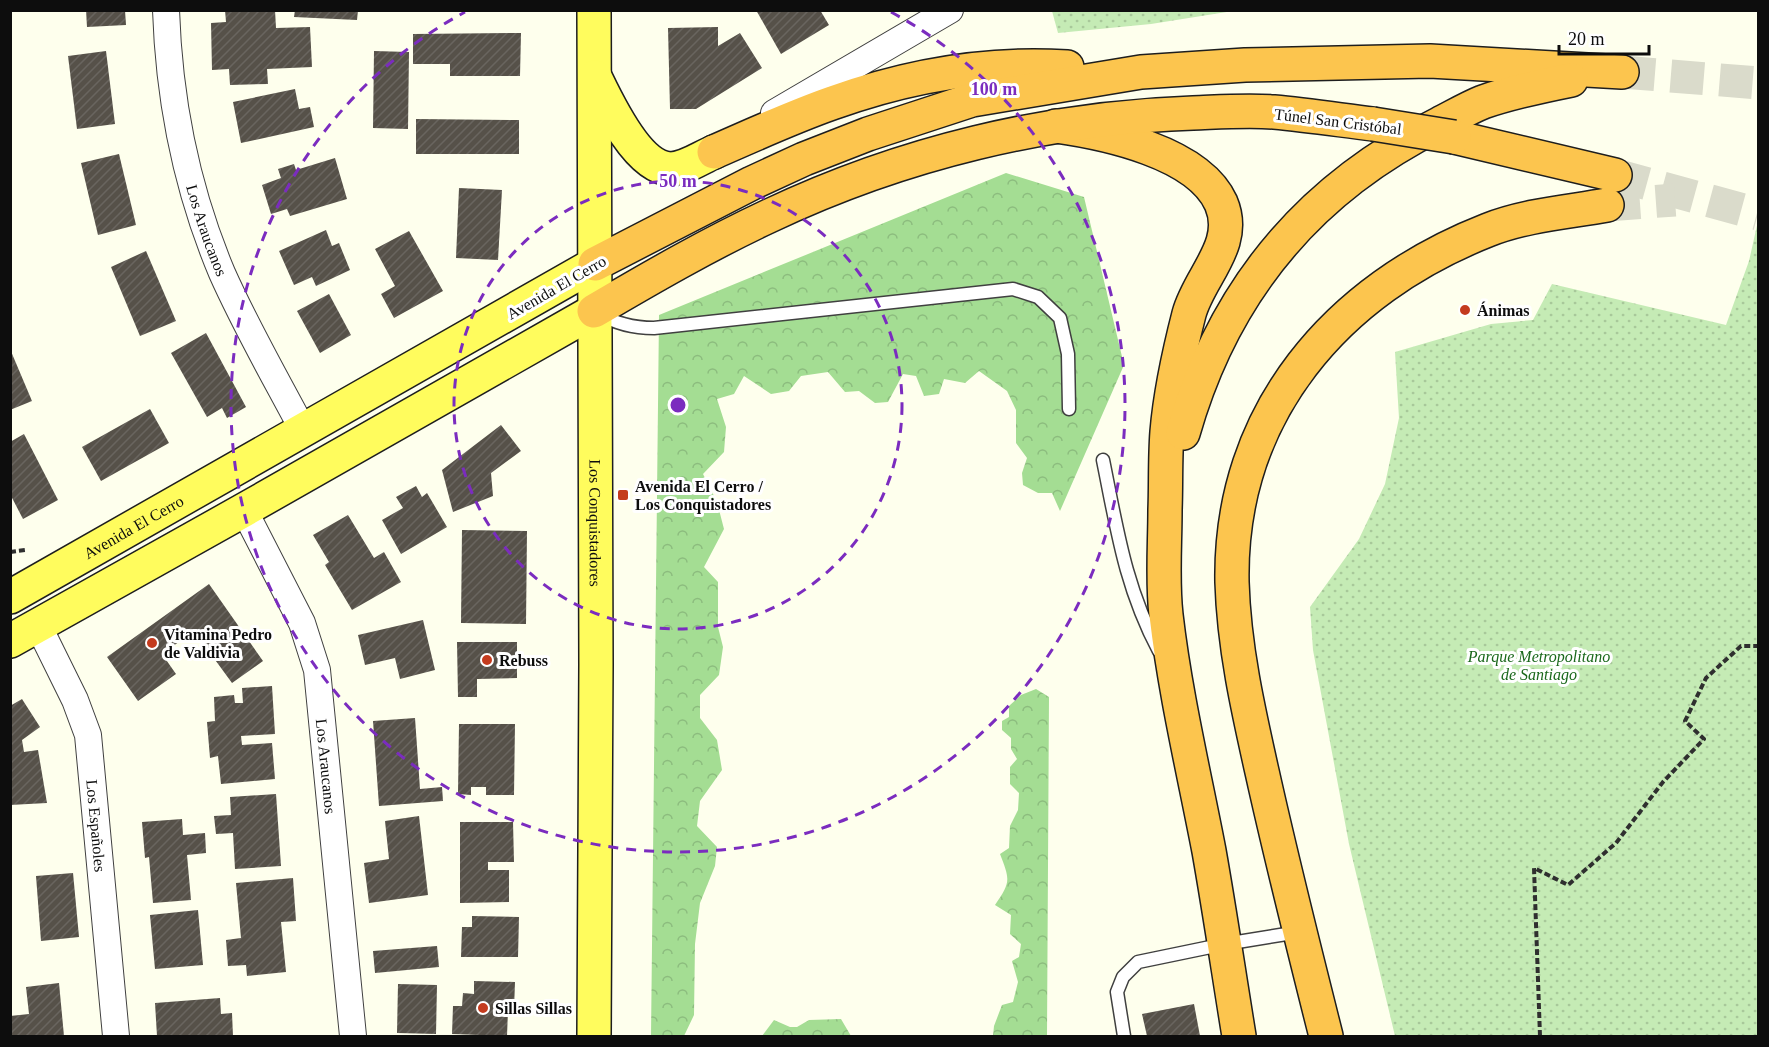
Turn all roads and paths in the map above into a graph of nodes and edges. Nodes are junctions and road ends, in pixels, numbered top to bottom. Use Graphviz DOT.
graph roads {
  1 [pos="166,10"];
  2 [pos="594,10"];
  3 [pos="950,10"];
  4 [pos="1141,72"];
  5 [pos="594,74"];
  6 [pos="1056,126"];
  7 [pos="714,152"];
  8 [pos="595,264"];
  9 [pos="594,311"];
  10 [pos="1069,409"];
  11 [pos="304,432"];
  12 [pos="1103,460"];
  13 [pos="244,510"];
  14 [pos="1165,519"];
  15 [pos="13,589"];
  16 [pos="24,633"];
  17 [pos="1758,646"];
  18 [pos="1177,679"];
  19 [pos="1300,932"];
  20 [pos="1225,944"];
  21 [pos="116,1036"];
  22 [pos="353,1036"];
  23 [pos="594,1036"];
  24 [pos="1125,1036"];
  25 [pos="1239,1036"];
  26 [pos="1326,1036"];
  27 [pos="1540,1036"];
  1 -- 11 [label="street, Los Araucanos"];
  2 -- 5 [label="main road, Los Conquistadores"];
  3 -- 7 [label="street"];
  4 -- 7 [label="highway"];
  4 -- 8 [label="highway, Avenida El Cerro"];
  4 -- 14 [label="highway"];
  5 -- 7 [label="main road"];
  5 -- 8 [label="main road, Los Conquistadores"];
  6 -- 9 [label="highway"];
  6 -- 14 [label="highway"];
  6 -- 19 [label="highway, Túnel San Cristóbal, bridge"];
  8 -- 9 [label="main road, Los Conquistadores"];
  8 -- 11 [label="main road, Avenida El Cerro"];
  9 -- 10 [label="lane"];
  9 -- 13 [label="main road"];
  9 -- 23 [label="main road, Los Conquistadores"];
  11 -- 15 [label="main road, Avenida El Cerro"];
  12 -- 18 [label="lane"];
  13 -- 16 [label="main road"];
  13 -- 22 [label="street, Los Araucanos"];
  14 -- 18 [label="highway"];
  16 -- 21 [label="street, Los Españoles"];
  17 -- 27 [label="path"];
  18 -- 20 [label="highway"];
  19 -- 20 [label="lane"];
  19 -- 26 [label="highway"];
  20 -- 24 [label="lane"];
  20 -- 25 [label="highway"];
}
